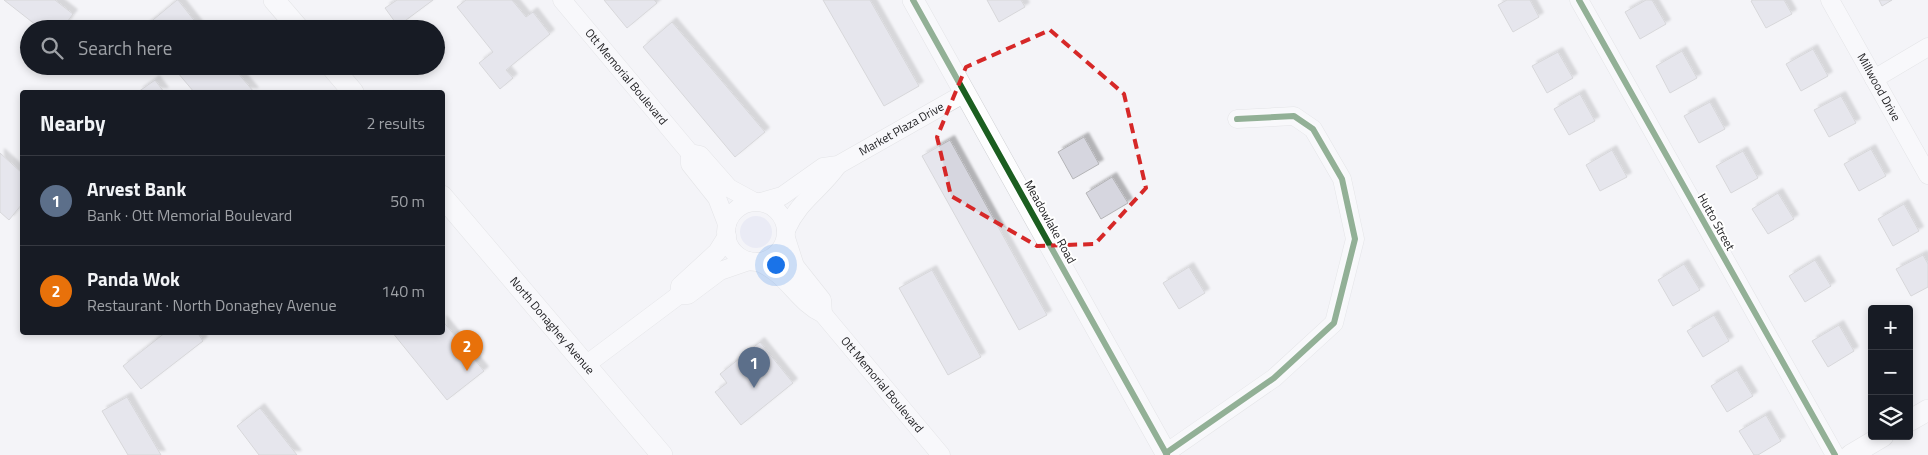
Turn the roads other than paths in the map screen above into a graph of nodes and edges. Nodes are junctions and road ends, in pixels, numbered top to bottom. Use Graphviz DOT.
graph roads {
  1 [pos="274,0"];
  2 [pos="562,0"];
  3 [pos="913,0"];
  4 [pos="1579,0"];
  5 [pos="1830,0"];
  6 [pos="291,20"];
  7 [pos="1928,47"];
  8 [pos="339,75"];
  9 [pos="1874,79"];
  10 [pos="352,90"];
  11 [pos="965,93"];
  12 [pos="1237,119"];
  13 [pos="690,153"];
  14 [pos="838,165"];
  15 [pos="1928,175"];
  16 [pos="445,200"];
  17 [pos="757,202"];
  18 [pos="727,230"];
  19 [pos="786,234"];
  20 [pos="754,261"];
  21 [pos="679,295"];
  22 [pos="823,314"];
  23 [pos="586,364"];
  24 [pos="1928,410"];
  25 [pos="1913,419"];
  26 [pos="1876,440"];
  27 [pos="1166,454"];
  28 [pos="662,455"];
  29 [pos="941,455"];
  30 [pos="1834,455"];
  31 [pos="1851,455"];
  1 -- 6 [label="street"];
  2 -- 13 [label="street, Ott Memorial Boulevard"];
  3 -- 11 [label="street, Meadowlake Road"];
  4 -- 30 [label="street, Hutto Street"];
  5 -- 9 [label="street, Millwood Drive"];
  7 -- 9 [label="street"];
  8 -- 10 [label="street"];
  9 -- 15 [label="street, Millwood Drive"];
  11 -- 14 [label="street, Market Plaza Drive"];
  11 -- 27 [label="street, Meadowlake Road"];
  12 -- 27 [label="street"];
  13 -- 17 [label="street, Ott Memorial Boulevard"];
  13 -- 18 [label="street, Ott Memorial Boulevard"];
  14 -- 17 [label="street, Market Plaza Drive"];
  14 -- 19 [label="street, Market Plaza Drive"];
  16 -- 23 [label="street, North Donaghey Avenue"];
  17 -- 18 [label="street"];
  17 -- 19 [label="street"];
  18 -- 20 [label="street"];
  18 -- 21 [label="street"];
  19 -- 20 [label="street"];
  19 -- 22 [label="street, Ott Memorial Boulevard"];
  20 -- 21 [label="street"];
  20 -- 22 [label="street, Ott Memorial Boulevard"];
  21 -- 23 [label="street"];
  22 -- 29 [label="street, Ott Memorial Boulevard"];
  23 -- 28 [label="street, North Donaghey Avenue"];
  24 -- 25 [label="street"];
  26 -- 31 [label="street"];
}
